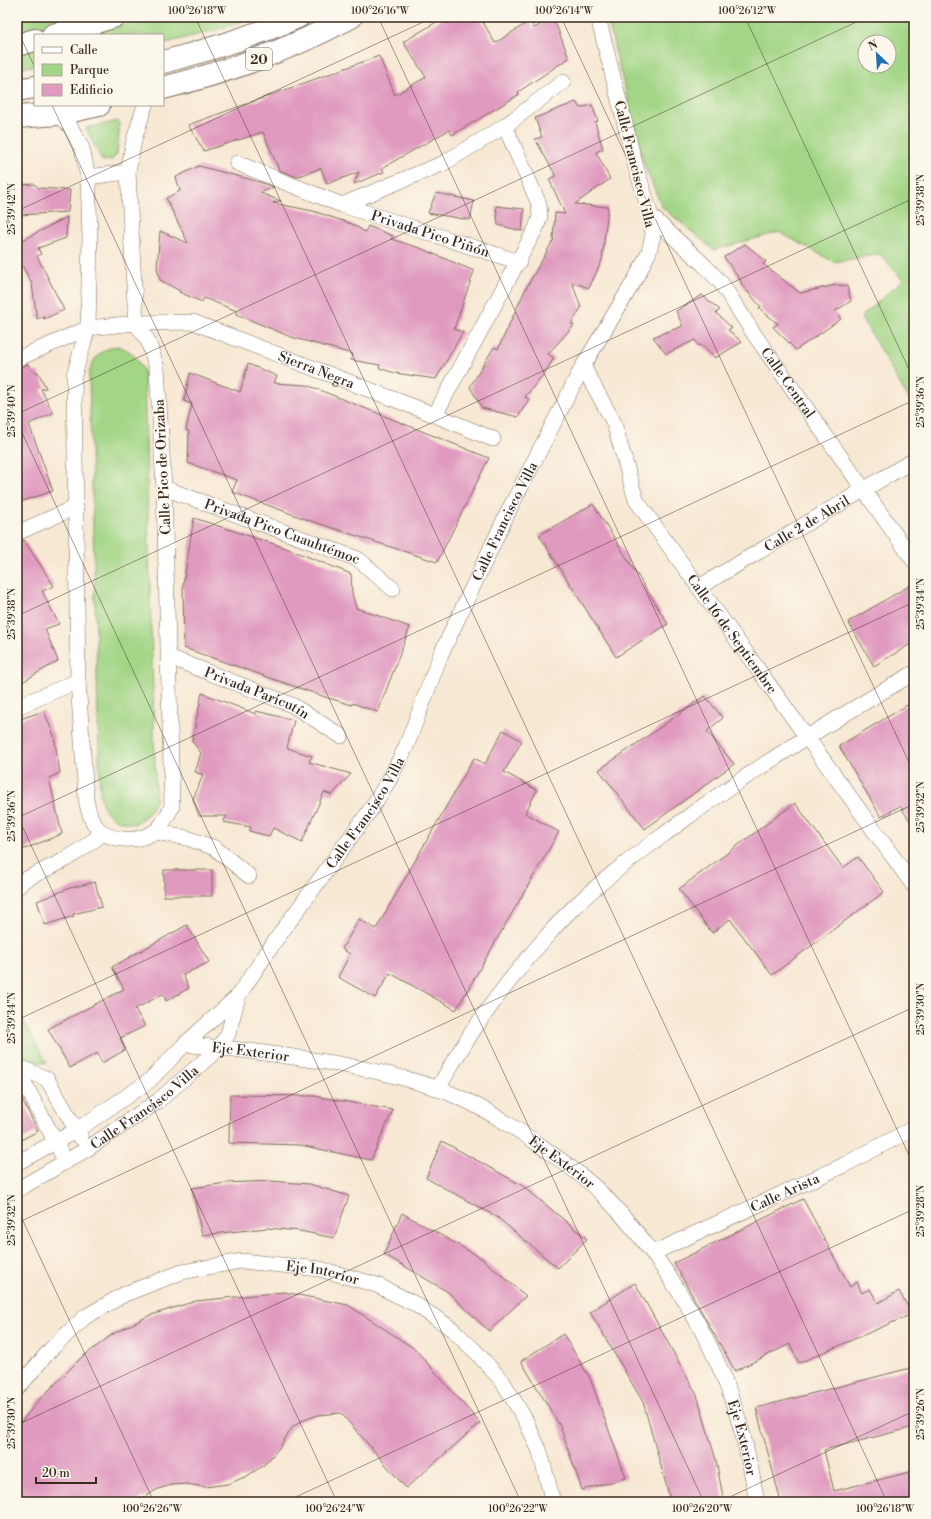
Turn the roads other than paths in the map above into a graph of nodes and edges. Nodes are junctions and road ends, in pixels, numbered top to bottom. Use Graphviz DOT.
graph roads {
  1 [pos="113,17"];
  2 [pos="298,17"];
  3 [pos="351,17"];
  4 [pos="598,17"];
  5 [pos="56,34"];
  6 [pos="34,40"];
  7 [pos="17,45"];
  8 [pos="164,62"];
  9 [pos="563,82"];
  10 [pos="34,87"];
  11 [pos="164,88"];
  12 [pos="17,90"];
  13 [pos="94,106"];
  14 [pos="145,106"];
  15 [pos="58,114"];
  16 [pos="17,118"];
  17 [pos="505,126"];
  18 [pos="237,163"];
  19 [pos="128,172"];
  20 [pos="88,177"];
  21 [pos="342,205"];
  22 [pos="651,216"];
  23 [pos="519,262"];
  24 [pos="136,324"];
  25 [pos="88,328"];
  26 [pos="17,359"];
  27 [pos="583,366"];
  28 [pos="435,415"];
  29 [pos="493,439"];
  30 [pos="914,460"];
  31 [pos="164,488"];
  32 [pos="865,490"];
  33 [pos="76,507"];
  34 [pos="17,533"];
  35 [pos="914,561"];
  36 [pos="699,587"];
  37 [pos="393,588"];
  38 [pos="169,657"];
  39 [pos="914,673"];
  40 [pos="78,681"];
  41 [pos="17,707"];
  42 [pos="341,736"];
  43 [pos="806,737"];
  44 [pos="155,832"];
  45 [pos="104,833"];
  46 [pos="249,876"];
  47 [pos="914,886"];
  48 [pos="17,888"];
  49 [pos="238,996"];
  50 [pos="185,1044"];
  51 [pos="218,1049"];
  52 [pos="17,1066"];
  53 [pos="17,1069"];
  54 [pos="438,1089"];
  55 [pos="914,1128"];
  56 [pos="76,1130"];
  57 [pos="55,1142"];
  58 [pos="87,1149"];
  59 [pos="66,1162"];
  60 [pos="17,1163"];
  61 [pos="17,1190"];
  62 [pos="653,1253"];
  63 [pos="17,1389"];
  64 [pos="553,1502"];
  65 [pos="757,1502"];
  1 -- 5 [label="main road"];
  2 -- 8 [label="main road, 20"];
  3 -- 11 [label="main road, 20"];
  4 -- 22 [label="street, Calle Francisco Villa"];
  6 -- 7 [label="main road"];
  9 -- 17 [label="street, Privada Pico Piñón"];
  10 -- 12 [label="main road"];
  13 -- 15 [label="main road"];
  14 -- 19 [label="street"];
  15 -- 16 [label="main road"];
  15 -- 20 [label="street"];
  17 -- 21 [label="street, Privada Pico Piñón"];
  17 -- 23 [label="street"];
  18 -- 21 [label="street, Privada Pico Piñón"];
  19 -- 20 [label="street"];
  19 -- 24 [label="street"];
  20 -- 25 [label="street"];
  21 -- 23 [label="street, Privada Pico Piñón"];
  22 -- 27 [label="street, Calle Francisco Villa"];
  22 -- 32 [label="street, Calle Central"];
  23 -- 28 [label="street"];
  24 -- 25 [label="street, Sierra Negra"];
  24 -- 28 [label="street, Sierra Negra"];
  24 -- 31 [label="street, Calle Pico de Orizaba"];
  25 -- 26 [label="street, Sierra Negra"];
  25 -- 33 [label="street"];
  27 -- 36 [label="street, Calle 16 de Septiembre"];
  27 -- 49 [label="street, Calle Francisco Villa"];
  28 -- 29 [label="street, Sierra Negra"];
  30 -- 32 [label="street, Calle 2 de Abril"];
  31 -- 37 [label="street, Privada Pico Cuauhtémoc"];
  31 -- 38 [label="street, Calle Pico de Orizaba"];
  32 -- 35 [label="street, Calle Central"];
  32 -- 36 [label="street, Calle 2 de Abril"];
  33 -- 34 [label="street"];
  33 -- 40 [label="street"];
  36 -- 43 [label="street, Calle 16 de Septiembre"];
  38 -- 42 [label="street, Privada Paricutín"];
  38 -- 44 [label="street, Calle Pico de Orizaba"];
  39 -- 43 [label="street"];
  40 -- 41 [label="street"];
  40 -- 45 [label="street"];
  43 -- 47 [label="street, Calle 16 de Septiembre"];
  43 -- 54 [label="street"];
  44 -- 45 [label="street"];
  44 -- 46 [label="street"];
  45 -- 48 [label="street"];
  49 -- 50 [label="street, Calle Francisco Villa"];
  49 -- 51 [label="street, Calle Francisco Villa"];
  50 -- 51 [label="street, Eje Exterior"];
  50 -- 56 [label="street, Calle Francisco Villa"];
  51 -- 54 [label="street, Eje Exterior"];
  51 -- 58 [label="street, Calle Francisco Villa"];
  52 -- 56 [label="street"];
  53 -- 57 [label="street"];
  54 -- 62 [label="street, Eje Exterior"];
  55 -- 62 [label="street, Calle Arista"];
  56 -- 57 [label="street, Calle Francisco Villa"];
  56 -- 58 [label="street"];
  57 -- 59 [label="street"];
  57 -- 60 [label="street, Calle Francisco Villa"];
  58 -- 59 [label="street, Calle Francisco Villa"];
  59 -- 61 [label="street, Calle Francisco Villa"];
  62 -- 65 [label="street, Eje Exterior"];
  63 -- 64 [label="street, Eje Interior"];
}
